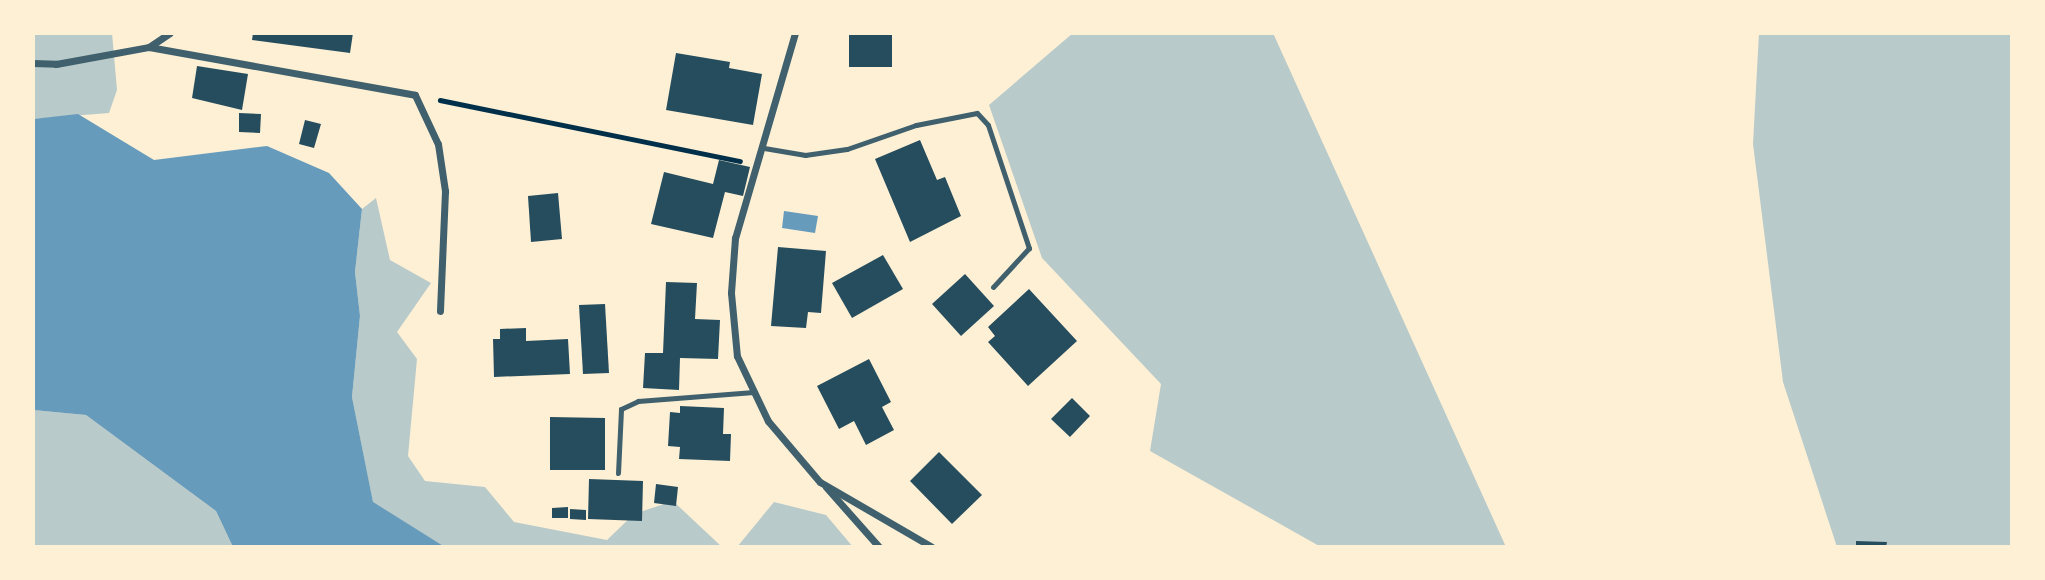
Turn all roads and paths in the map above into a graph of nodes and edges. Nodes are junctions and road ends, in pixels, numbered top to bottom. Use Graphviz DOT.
graph roads {
  1 [pos="170,33"];
  2 [pos="795,33"];
  3 [pos="149,47"];
  4 [pos="33,63"];
  5 [pos="415,95"];
  6 [pos="764,148"];
  7 [pos="759,165"];
  8 [pos="993,286"];
  9 [pos="440,311"];
  10 [pos="754,392"];
  11 [pos="618,473"];
  12 [pos="820,482"];
  13 [pos="879,547"];
  14 [pos="932,547"];
  1 -- 3 [label="street"];
  2 -- 6 [label="street"];
  3 -- 4 [label="street"];
  3 -- 5 [label="street"];
  5 -- 7 [label="path"];
  5 -- 9 [label="street"];
  6 -- 7 [label="street"];
  6 -- 8 [label="lane"];
  7 -- 10 [label="street"];
  10 -- 11 [label="lane"];
  10 -- 12 [label="street"];
  12 -- 13 [label="street"];
  12 -- 14 [label="street"];
}
